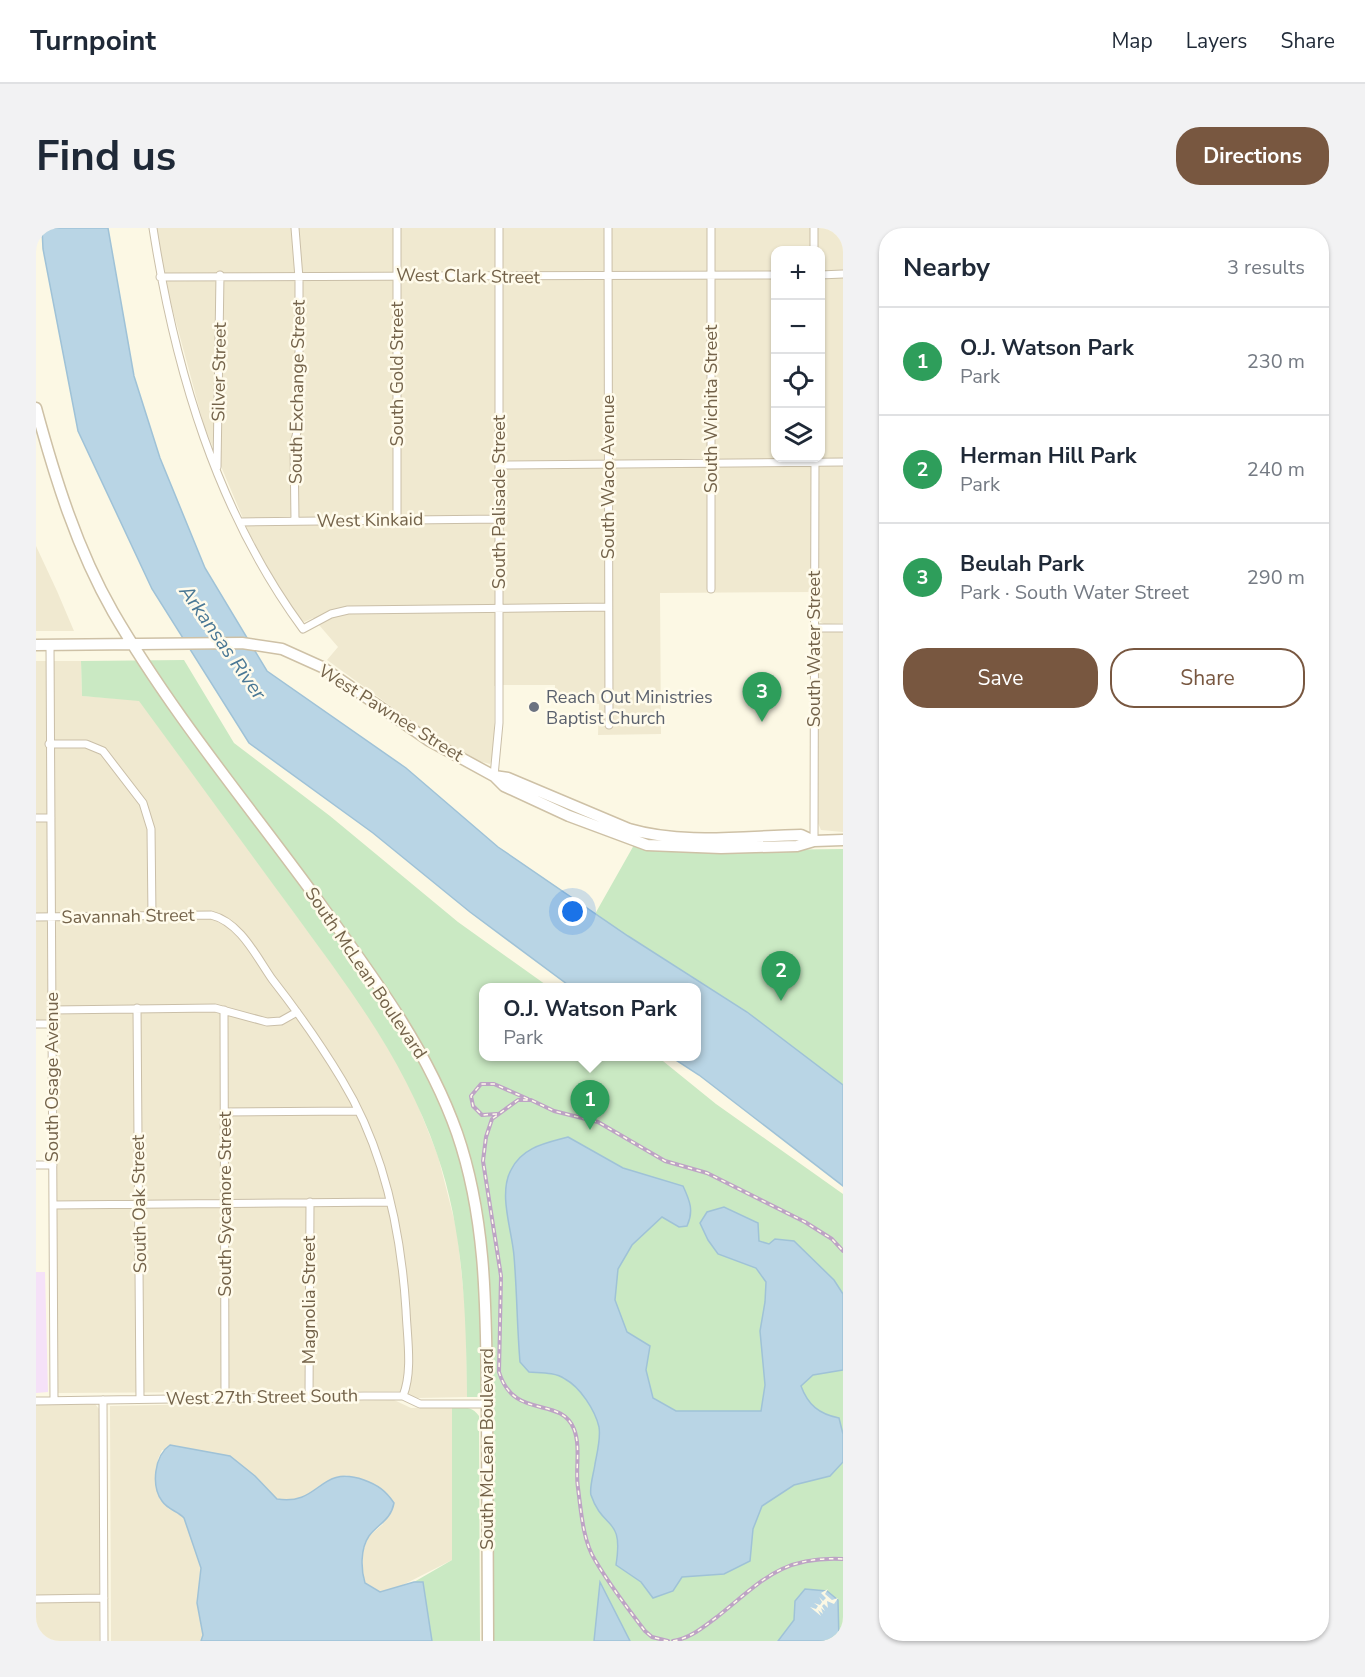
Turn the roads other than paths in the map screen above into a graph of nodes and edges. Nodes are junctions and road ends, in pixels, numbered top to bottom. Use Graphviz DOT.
graph roads {
  1 [pos="153,228"];
  2 [pos="295,228"];
  3 [pos="397,228"];
  4 [pos="499,228"];
  5 [pos="608,228"];
  6 [pos="711,228"];
  7 [pos="814,228"];
  8 [pos="814,246"];
  9 [pos="843,274"];
  10 [pos="220,275"];
  11 [pos="298,275"];
  12 [pos="397,275"];
  13 [pos="771,275"];
  14 [pos="825,275"];
  15 [pos="711,276"];
  16 [pos="160,277"];
  17 [pos="499,277"];
  18 [pos="608,277"];
  19 [pos="36,408"];
  20 [pos="771,461"];
  21 [pos="825,461"];
  22 [pos="815,462"];
  23 [pos="843,462"];
  24 [pos="711,463"];
  25 [pos="608,464"];
  26 [pos="500,465"];
  27 [pos="216,470"];
  28 [pos="500,519"];
  29 [pos="397,520"];
  30 [pos="295,521"];
  31 [pos="240,522"];
  32 [pos="711,589"];
  33 [pos="608,607"];
  34 [pos="500,608"];
  35 [pos="814,628"];
  36 [pos="843,628"];
  37 [pos="133,644"];
  38 [pos="36,645"];
  39 [pos="50,645"];
  40 [pos="609,725"];
  41 [pos="49,744"];
  42 [pos="494,776"];
  43 [pos="36,818"];
  44 [pos="51,818"];
  45 [pos="843,840"];
  46 [pos="814,841"];
  47 [pos="152,916"];
  48 [pos="36,917"];
  49 [pos="51,917"];
  50 [pos="137,1008"];
  51 [pos="52,1010"];
  52 [pos="224,1010"];
  53 [pos="297,1012"];
  54 [pos="36,1024"];
  55 [pos="52,1024"];
  56 [pos="357,1111"];
  57 [pos="224,1112"];
  58 [pos="36,1165"];
  59 [pos="53,1165"];
  60 [pos="310,1202"];
  61 [pos="390,1202"];
  62 [pos="225,1203"];
  63 [pos="139,1204"];
  64 [pos="53,1205"];
  65 [pos="403,1396"];
  66 [pos="309,1398"];
  67 [pos="140,1399"];
  68 [pos="225,1399"];
  69 [pos="54,1400"];
  70 [pos="103,1400"];
  71 [pos="36,1401"];
  72 [pos="487,1404"];
  73 [pos="104,1598"];
  74 [pos="36,1599"];
  75 [pos="104,1641"];
  76 [pos="488,1641"];
  1 -- 16 [label="street"];
  2 -- 11 [label="street, South Exchange Street"];
  3 -- 12 [label="street, South Gold Street"];
  4 -- 17 [label="street, South Palisade Street"];
  5 -- 18 [label="street, South Waco Avenue"];
  6 -- 15 [label="street, South Wichita Street"];
  7 -- 8 [label="street"];
  9 -- 14 [label="street"];
  10 -- 11 [label="street, West Clark Street"];
  10 -- 16 [label="street, West Clark Street"];
  10 -- 27 [label="street, Silver Street"];
  11 -- 12 [label="street, West Clark Street"];
  11 -- 30 [label="street, South Exchange Street"];
  12 -- 17 [label="street, West Clark Street"];
  12 -- 29 [label="street, South Gold Street"];
  13 -- 15 [label="street, West Clark Street"];
  15 -- 18 [label="street, West Clark Street"];
  15 -- 24 [label="street, South Wichita Street"];
  16 -- 27 [label="street"];
  17 -- 18 [label="street, West Clark Street"];
  17 -- 26 [label="street, South Palisade Street"];
  18 -- 25 [label="street, South Waco Avenue"];
  19 -- 37 [label="main road, South McLean Boulevard"];
  20 -- 24 [label="street"];
  21 -- 23 [label="street"];
  22 -- 35 [label="street, South Water Street"];
  24 -- 25 [label="street"];
  24 -- 32 [label="street, South Wichita Street"];
  25 -- 26 [label="street"];
  25 -- 33 [label="street, South Waco Avenue"];
  26 -- 28 [label="street, South Palisade Street"];
  27 -- 31 [label="street"];
  28 -- 29 [label="street, West Kinkaid"];
  28 -- 34 [label="street, South Palisade Street"];
  29 -- 30 [label="street, West Kinkaid"];
  30 -- 31 [label="street, West Kinkaid"];
  31 -- 34 [label="street"];
  33 -- 34 [label="street"];
  33 -- 40 [label="street, South Waco Avenue"];
  34 -- 42 [label="street, South Palisade Street"];
  35 -- 36 [label="street"];
  35 -- 46 [label="street, South Water Street"];
  37 -- 39 [label="main road, West Pawnee Street"];
  37 -- 42 [label="main road, West Pawnee Street"];
  37 -- 72 [label="main road, South McLean Boulevard"];
  38 -- 39 [label="main road, West Pawnee Street"];
  39 -- 41 [label="street, South Osage Avenue"];
  41 -- 44 [label="street, South Osage Avenue"];
  41 -- 47 [label="street"];
  42 -- 46 [label="main road, West Pawnee Street"];
  43 -- 44 [label="street"];
  44 -- 49 [label="street, South Osage Avenue"];
  45 -- 46 [label="main road, West Pawnee Street"];
  47 -- 49 [label="street, Savannah Street"];
  47 -- 53 [label="street, Savannah Street"];
  48 -- 49 [label="street, Savannah Street"];
  49 -- 51 [label="street, South Osage Avenue"];
  50 -- 51 [label="street"];
  50 -- 52 [label="street"];
  50 -- 63 [label="street, South Oak Street"];
  51 -- 55 [label="street, South Osage Avenue"];
  52 -- 53 [label="street"];
  52 -- 57 [label="street, South Sycamore Street"];
  53 -- 56 [label="street"];
  54 -- 55 [label="street"];
  55 -- 59 [label="street, South Osage Avenue"];
  56 -- 57 [label="street"];
  56 -- 61 [label="street"];
  57 -- 62 [label="street, South Sycamore Street"];
  58 -- 59 [label="street"];
  59 -- 64 [label="street, South Osage Avenue"];
  60 -- 61 [label="street"];
  60 -- 62 [label="street"];
  60 -- 66 [label="street, Magnolia Street"];
  61 -- 65 [label="street"];
  62 -- 63 [label="street"];
  62 -- 68 [label="street, South Sycamore Street"];
  63 -- 64 [label="street"];
  63 -- 67 [label="street, South Oak Street"];
  64 -- 69 [label="street, South Osage Avenue"];
  65 -- 66 [label="street, West 27th Street South"];
  65 -- 72 [label="street, West 27th Street South"];
  66 -- 68 [label="street, West 27th Street South"];
  67 -- 68 [label="street, West 27th Street South"];
  67 -- 70 [label="street, West 27th Street South"];
  69 -- 70 [label="street, West 27th Street South"];
  69 -- 71 [label="street, West 27th Street South"];
  70 -- 73 [label="street"];
  72 -- 76 [label="main road, South McLean Boulevard"];
  73 -- 74 [label="street"];
  73 -- 75 [label="street"];
}
